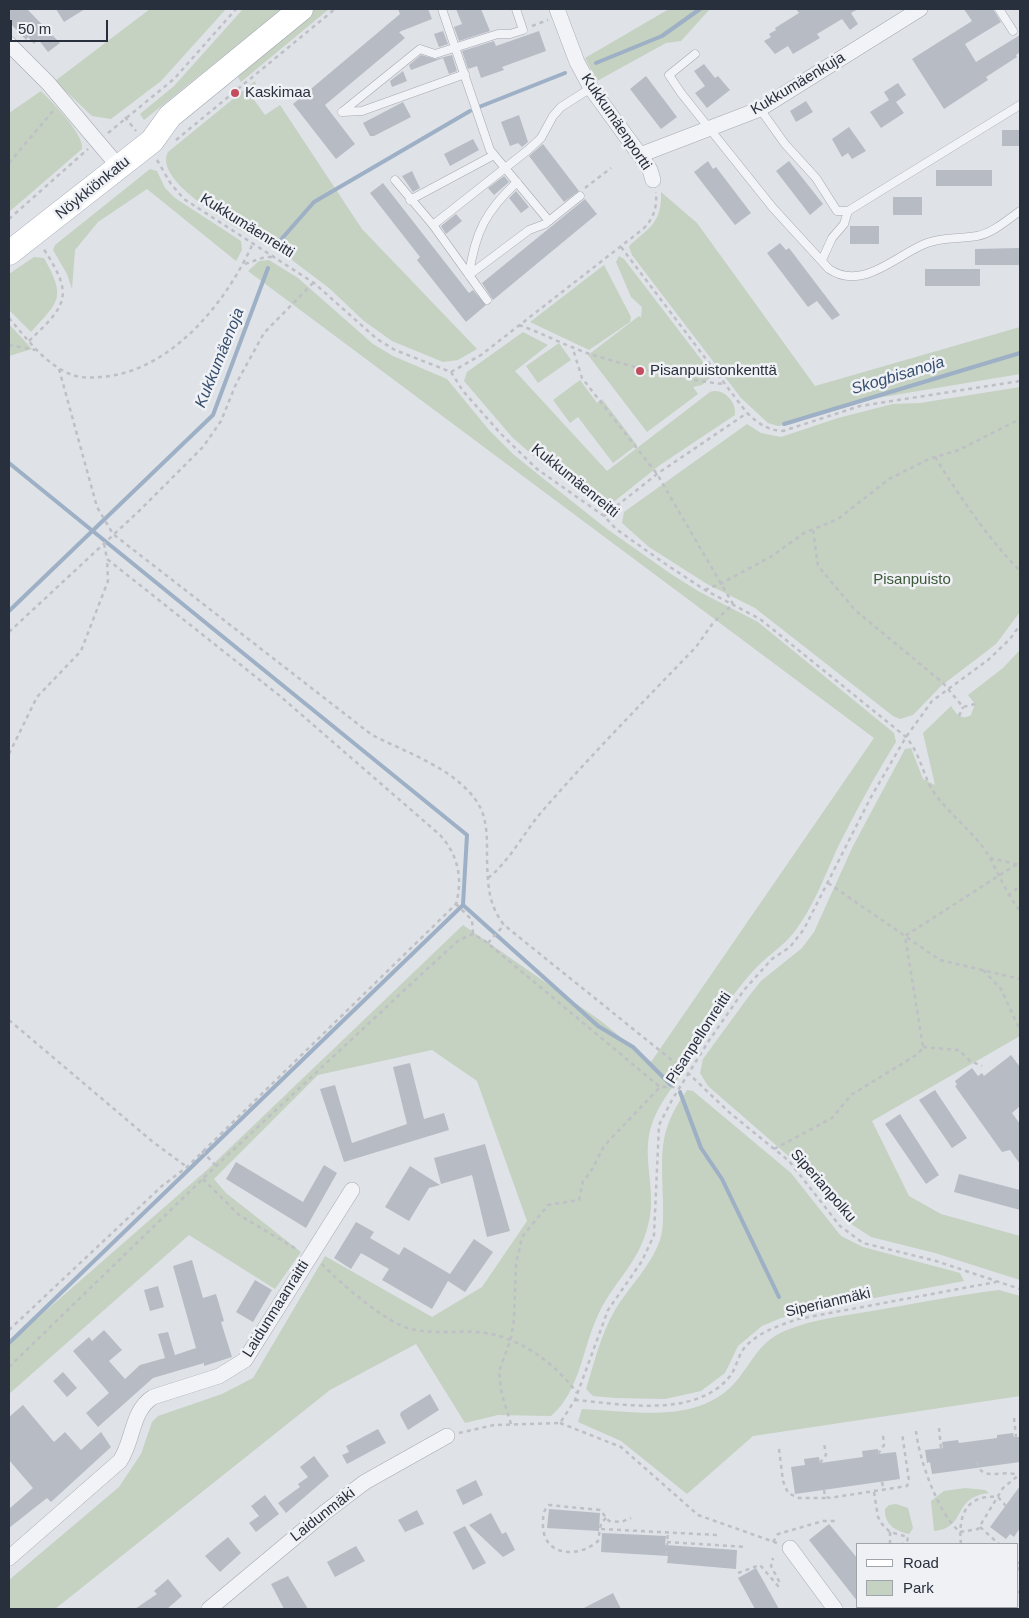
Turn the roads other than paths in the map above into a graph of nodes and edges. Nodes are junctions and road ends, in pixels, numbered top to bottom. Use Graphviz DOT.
graph roads {
  1 [pos="300,9"];
  2 [pos="442,9"];
  3 [pos="516,9"];
  4 [pos="920,9"];
  5 [pos="999,9"];
  6 [pos="559,12"];
  7 [pos="1013,31"];
  8 [pos="9,44"];
  9 [pos="456,48"];
  10 [pos="695,54"];
  11 [pos="465,74"];
  12 [pos="591,88"];
  13 [pos="1020,105"];
  14 [pos="760,109"];
  15 [pos="711,129"];
  16 [pos="108,155"];
  17 [pos="494,155"];
  18 [pos="640,155"];
  19 [pos="505,167"];
  20 [pos="395,180"];
  21 [pos="653,180"];
  22 [pos="517,182"];
  23 [pos="580,196"];
  24 [pos="410,200"];
  25 [pos="848,211"];
  26 [pos="1020,211"];
  27 [pos="549,222"];
  28 [pos="432,225"];
  29 [pos="9,244"];
  30 [pos="9,253"];
  31 [pos="822,260"];
  32 [pos="470,275"];
  33 [pos="487,300"];
  34 [pos="352,1190"];
  35 [pos="447,1436"];
  36 [pos="790,1548"];
  37 [pos="9,1558"];
  38 [pos="209,1609"];
  39 [pos="834,1609"];
  1 -- 16 [label="main road, Nöykkiönkatu"];
  2 -- 9 [label="lane"];
  3 -- 9 [label="lane"];
  4 -- 14 [label="street, Kukkumäenkuja"];
  5 -- 7 [label="lane"];
  6 -- 12 [label="street, Kukkumäenportti"];
  8 -- 16 [label="street"];
  9 -- 11 [label="lane"];
  9 -- 11 [label="lane"];
  10 -- 15 [label="lane"];
  11 -- 17 [label="lane"];
  12 -- 18 [label="street, Kukkumäenportti"];
  12 -- 19 [label="lane"];
  13 -- 25 [label="lane"];
  14 -- 15 [label="street, Kukkumäenkuja"];
  14 -- 25 [label="lane"];
  15 -- 18 [label="street, Kukkumäenkuja"];
  15 -- 31 [label="lane"];
  16 -- 29 [label="main road, Nöykkiönkatu"];
  16 -- 30 [label="main road, Nöykkiönkatu"];
  17 -- 19 [label="lane"];
  17 -- 24 [label="lane"];
  18 -- 21 [label="street, Kukkumäenportti"];
  19 -- 22 [label="lane"];
  19 -- 28 [label="lane"];
  20 -- 24 [label="lane"];
  22 -- 27 [label="lane"];
  22 -- 32 [label="lane"];
  23 -- 27 [label="lane"];
  24 -- 28 [label="lane"];
  25 -- 31 [label="lane"];
  26 -- 31 [label="lane"];
  27 -- 32 [label="lane"];
  28 -- 32 [label="lane"];
  32 -- 33 [label="lane"];
  34 -- 37 [label="street, Laidunmaanraitti"];
  35 -- 38 [label="street, Laidunmäki"];
  36 -- 39 [label="street"];
}
